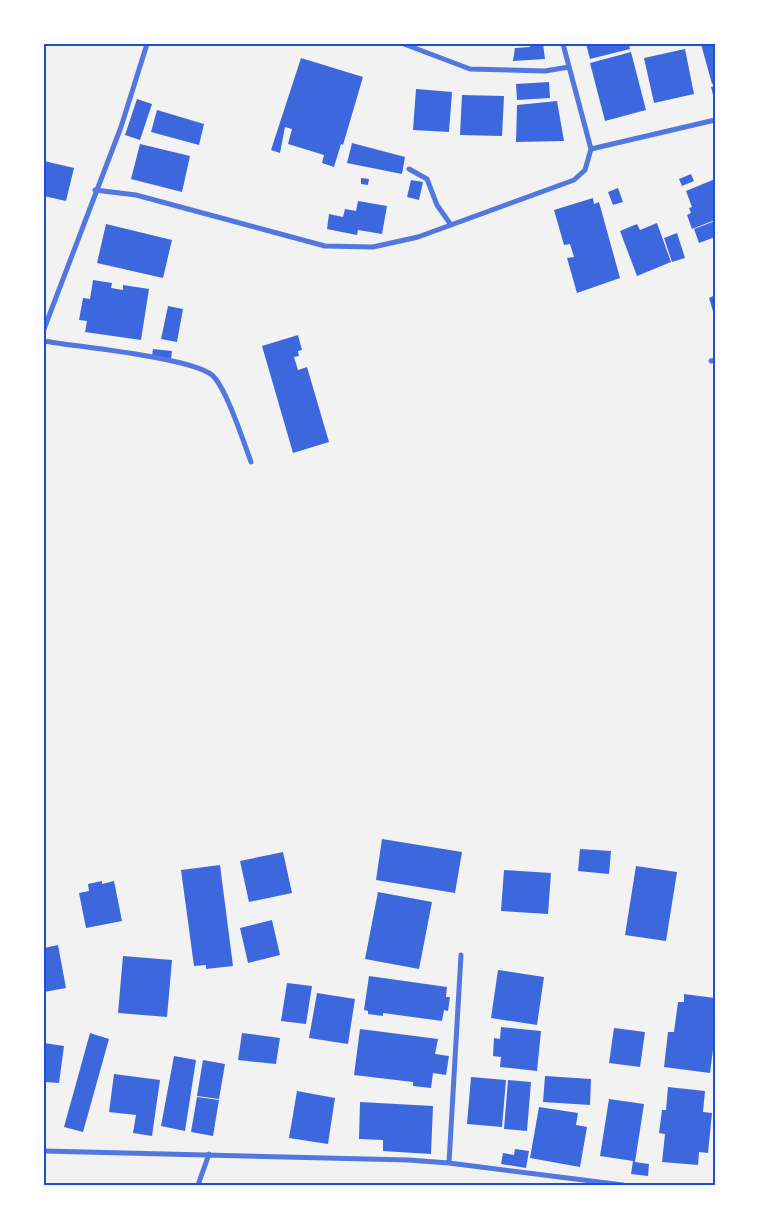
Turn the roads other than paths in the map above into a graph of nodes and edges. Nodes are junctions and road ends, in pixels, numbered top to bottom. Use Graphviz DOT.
graph roads {
  1 [pos="147,44"];
  2 [pos="404,44"];
  3 [pos="563,44"];
  4 [pos="569,66"];
  5 [pos="715,120"];
  6 [pos="591,149"];
  7 [pos="409,169"];
  8 [pos="95,190"];
  9 [pos="451,225"];
  10 [pos="44,329"];
  11 [pos="44,341"];
  12 [pos="252,462"];
  13 [pos="461,955"];
  14 [pos="44,1151"];
  15 [pos="209,1154"];
  16 [pos="449,1163"];
  17 [pos="597,1184"];
  18 [pos="198,1185"];
  19 [pos="623,1185"];
  1 -- 8 [label="street"];
  2 -- 4 [label="street"];
  3 -- 4 [label="street"];
  4 -- 6 [label="street"];
  5 -- 6 [label="street"];
  6 -- 9 [label="street"];
  7 -- 9 [label="street"];
  8 -- 9 [label="street"];
  8 -- 10 [label="street"];
  11 -- 12 [label="street"];
  13 -- 16 [label="street"];
  14 -- 15 [label="street"];
  15 -- 16 [label="street"];
  15 -- 18 [label="street"];
  16 -- 17 [label="street"];
  17 -- 19 [label="street"];
}
